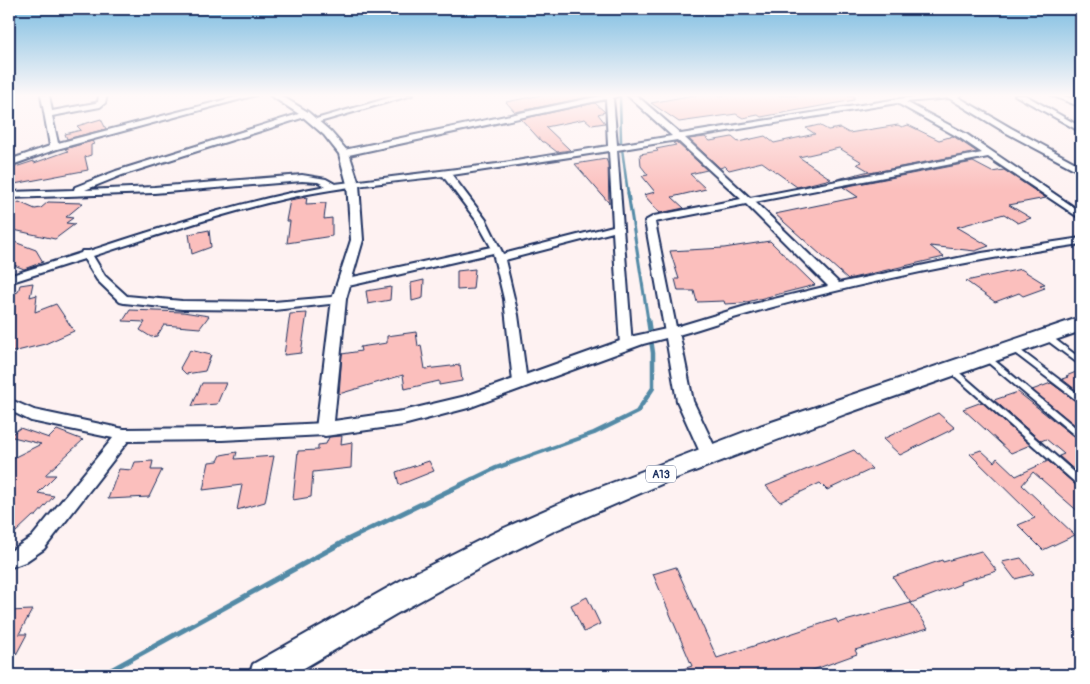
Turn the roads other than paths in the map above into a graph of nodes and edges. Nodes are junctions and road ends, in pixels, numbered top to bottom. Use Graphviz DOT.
graph roads {
  1 [pos="51,127"];
  2 [pos="130,127"];
  3 [pos="275,127"];
  4 [pos="320,127"];
  5 [pos="467,127"];
  6 [pos="614,127"];
  7 [pos="669,127"];
  8 [pos="747,127"];
  9 [pos="946,127"];
  10 [pos="1003,127"];
  11 [pos="682,138"];
  12 [pos="54,147"];
  13 [pos="615,149"];
  14 [pos="344,153"];
  15 [pos="991,154"];
  16 [pos="9,163"];
  17 [pos="1081,169"];
  18 [pos="446,174"];
  19 [pos="353,184"];
  20 [pos="333,187"];
  21 [pos="69,192"];
  22 [pos="9,196"];
  23 [pos="749,201"];
  24 [pos="1081,216"];
  25 [pos="618,228"];
  26 [pos="1081,242"];
  27 [pos="86,253"];
  28 [pos="498,253"];
  29 [pos="11,275"];
  30 [pos="344,283"];
  31 [pos="836,287"];
  32 [pos="339,299"];
  33 [pos="1078,327"];
  34 [pos="671,334"];
  35 [pos="1045,336"];
  36 [pos="639,340"];
  37 [pos="1011,347"];
  38 [pos="984,355"];
  39 [pos="1081,362"];
  40 [pos="949,367"];
  41 [pos="520,382"];
  42 [pos="1081,400"];
  43 [pos="9,404"];
  44 [pos="325,429"];
  45 [pos="124,435"];
  46 [pos="1081,436"];
  47 [pos="709,454"];
  48 [pos="1081,483"];
  49 [pos="9,560"];
  50 [pos="264,675"];
  1 -- 12 [label="street"];
  2 -- 12 [label="street"];
  3 -- 21 [label="street"];
  4 -- 14 [label="street"];
  5 -- 14 [label="street"];
  6 -- 13 [label="street"];
  7 -- 11 [label="street"];
  8 -- 11 [label="street"];
  9 -- 15 [label="street"];
  10 -- 17 [label="street"];
  11 -- 13 [label="street"];
  11 -- 23 [label="street"];
  12 -- 16 [label="street"];
  13 -- 18 [label="street"];
  13 -- 25 [label="street"];
  14 -- 19 [label="street"];
  15 -- 23 [label="street"];
  15 -- 24 [label="street"];
  18 -- 19 [label="street"];
  18 -- 28 [label="street"];
  19 -- 20 [label="street"];
  19 -- 30 [label="street"];
  20 -- 21 [label="street"];
  20 -- 27 [label="street"];
  21 -- 22 [label="street"];
  23 -- 31 [label="street"];
  23 -- 34 [label="street"];
  25 -- 28 [label="street"];
  25 -- 36 [label="street"];
  26 -- 31 [label="street"];
  27 -- 29 [label="street"];
  27 -- 32 [label="street"];
  28 -- 30 [label="street"];
  28 -- 41 [label="street"];
  30 -- 32 [label="street"];
  31 -- 34 [label="street"];
  32 -- 44 [label="street"];
  33 -- 35 [label="highway, A13"];
  34 -- 36 [label="street"];
  34 -- 47 [label="street"];
  35 -- 37 [label="highway, A13"];
  35 -- 39 [label="lane"];
  36 -- 41 [label="street"];
  37 -- 38 [label="highway, A13"];
  37 -- 42 [label="lane"];
  38 -- 40 [label="highway, A13"];
  38 -- 46 [label="lane"];
  40 -- 47 [label="highway, A13"];
  40 -- 48 [label="lane"];
  41 -- 44 [label="street"];
  43 -- 45 [label="street"];
  44 -- 45 [label="street"];
  45 -- 49 [label="street"];
  47 -- 50 [label="highway, A13"];
}
